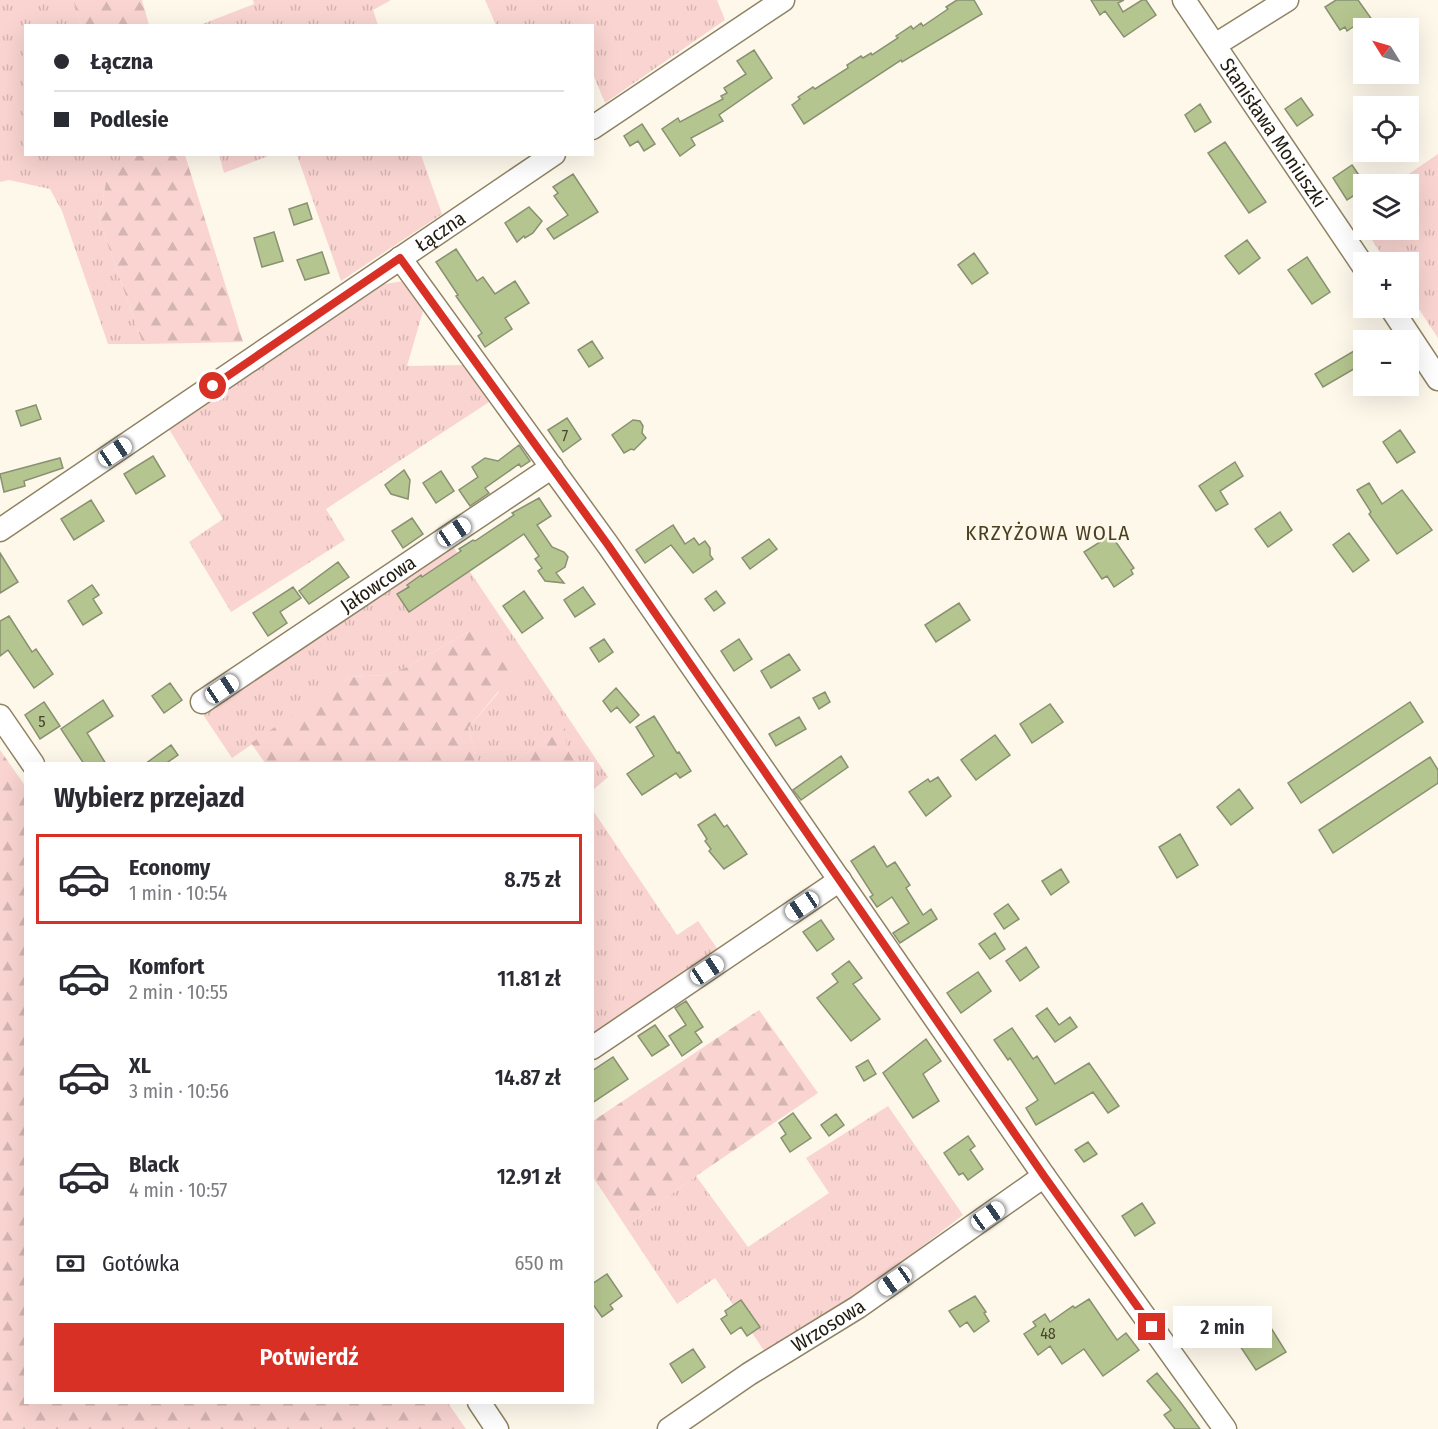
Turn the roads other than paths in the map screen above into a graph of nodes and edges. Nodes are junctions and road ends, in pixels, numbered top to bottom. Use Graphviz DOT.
graph roads {
  1 [pos="783,0"];
  2 [pos="1184,0"];
  3 [pos="1287,0"];
  4 [pos="1215,45"];
  5 [pos="594,128"];
  6 [pos="551,156"];
  7 [pos="1354,252"];
  8 [pos="400,258"];
  9 [pos="1397,318"];
  10 [pos="1438,379"];
  11 [pos="552,467"];
  12 [pos="0,530"];
  13 [pos="202,702"];
  14 [pos="0,716"];
  15 [pos="32,762"];
  16 [pos="840,880"];
  17 [pos="594,1047"];
  18 [pos="1044,1176"];
  19 [pos="480,1404"];
  20 [pos="497,1429"];
  21 [pos="669,1429"];
  22 [pos="1225,1429"];
  1 -- 5 [label="street"];
  2 -- 4 [label="street, Stanisława Moniuszki"];
  3 -- 4 [label="street"];
  4 -- 7 [label="street, Stanisława Moniuszki"];
  6 -- 8 [label="street, Łączna"];
  8 -- 11 [label="street"];
  8 -- 12 [label="street, Łączna"];
  9 -- 10 [label="street"];
  11 -- 13 [label="street, Jałowcowa"];
  11 -- 16 [label="street"];
  14 -- 15 [label="street"];
  16 -- 17 [label="street"];
  16 -- 18 [label="street"];
  18 -- 21 [label="street, Wrzosowa"];
  18 -- 22 [label="street"];
  19 -- 20 [label="street"];
}
